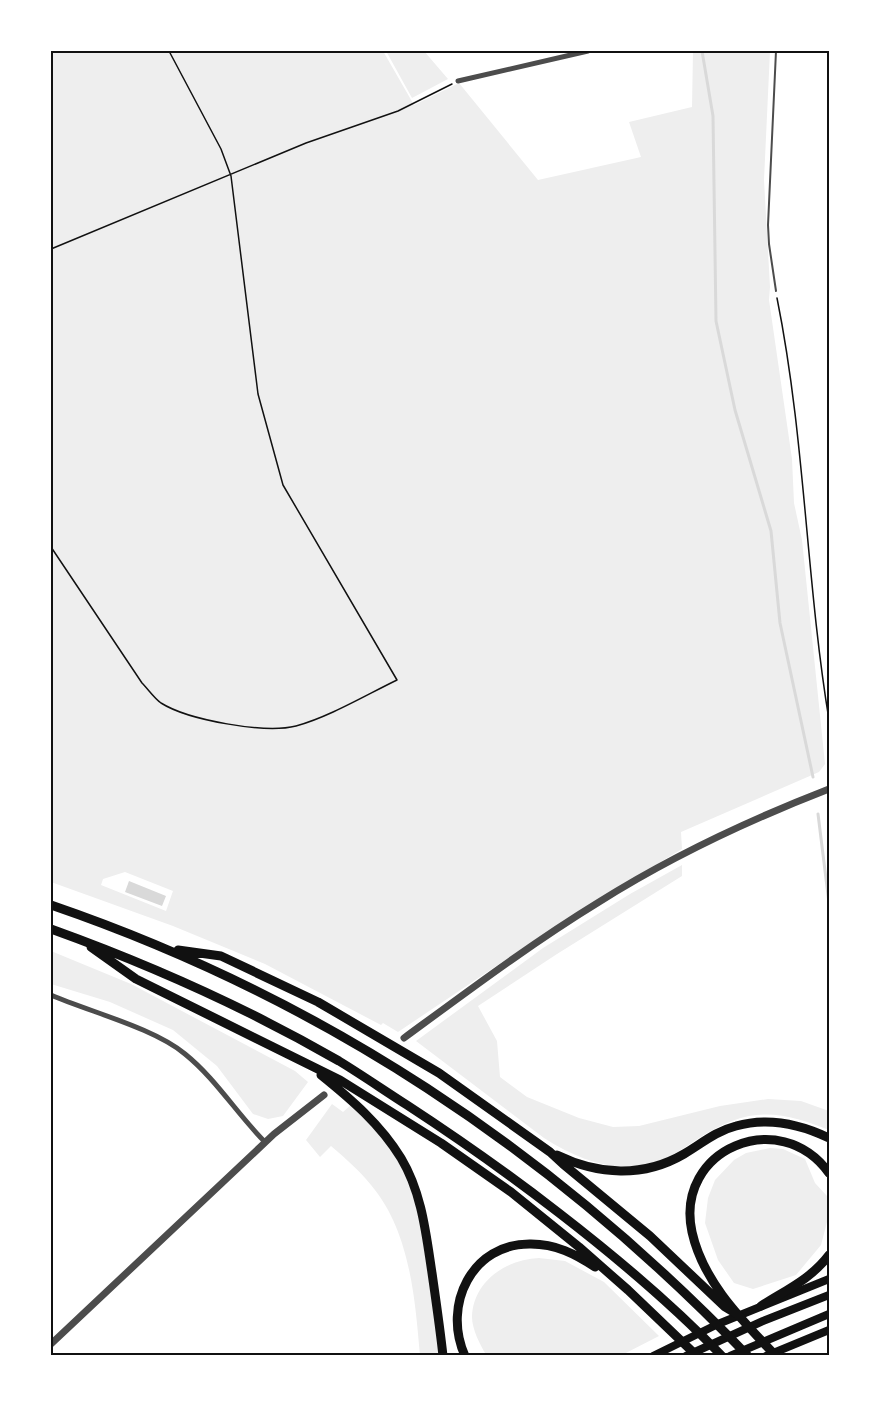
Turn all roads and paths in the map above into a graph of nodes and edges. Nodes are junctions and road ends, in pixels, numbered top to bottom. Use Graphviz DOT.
graph roads {
  1 [pos="169,51"];
  2 [pos="588,51"];
  3 [pos="776,51"];
  4 [pos="458,81"];
  5 [pos="231,176"];
  6 [pos="51,249"];
  7 [pos="776,291"];
  8 [pos="51,547"];
  9 [pos="829,720"];
  10 [pos="829,789"];
  11 [pos="51,905"];
  12 [pos="51,929"];
  13 [pos="83,940"];
  14 [pos="164,948"];
  15 [pos="51,995"];
  16 [pos="404,1038"];
  17 [pos="310,1067"];
  18 [pos="324,1095"];
  19 [pos="829,1138"];
  20 [pos="265,1142"];
  21 [pos="550,1152"];
  22 [pos="829,1173"];
  23 [pos="829,1255"];
  24 [pos="616,1280"];
  25 [pos="829,1280"];
  26 [pos="718,1295"];
  27 [pos="829,1295"];
  28 [pos="761,1306"];
  29 [pos="829,1314"];
  30 [pos="829,1330"];
  31 [pos="51,1344"];
  32 [pos="443,1356"];
  33 [pos="465,1356"];
  34 [pos="652,1356"];
  35 [pos="686,1356"];
  36 [pos="697,1356"];
  37 [pos="723,1356"];
  38 [pos="730,1356"];
  39 [pos="748,1356"];
  40 [pos="766,1356"];
  41 [pos="776,1356"];
  1 -- 5 [label="path"];
  2 -- 4 [label="street"];
  3 -- 7 [label="lane"];
  4 -- 5 [label="path"];
  5 -- 6 [label="path"];
  5 -- 8 [label="path"];
  7 -- 9 [label="path"];
  10 -- 16 [label="street"];
  11 -- 14 [label="highway"];
  12 -- 13 [label="highway"];
  13 -- 17 [label="highway"];
  13 -- 37 [label="highway"];
  14 -- 21 [label="highway"];
  14 -- 39 [label="highway"];
  15 -- 20 [label="street"];
  17 -- 24 [label="highway"];
  17 -- 32 [label="highway"];
  18 -- 20 [label="street"];
  19 -- 21 [label="highway"];
  20 -- 31 [label="street"];
  21 -- 26 [label="highway"];
  22 -- 26 [label="highway"];
  23 -- 28 [label="highway"];
  24 -- 33 [label="highway"];
  24 -- 36 [label="highway"];
  25 -- 28 [label="highway"];
  26 -- 41 [label="highway"];
  27 -- 35 [label="highway"];
  28 -- 34 [label="highway"];
  29 -- 38 [label="highway"];
  30 -- 40 [label="highway"];
}
